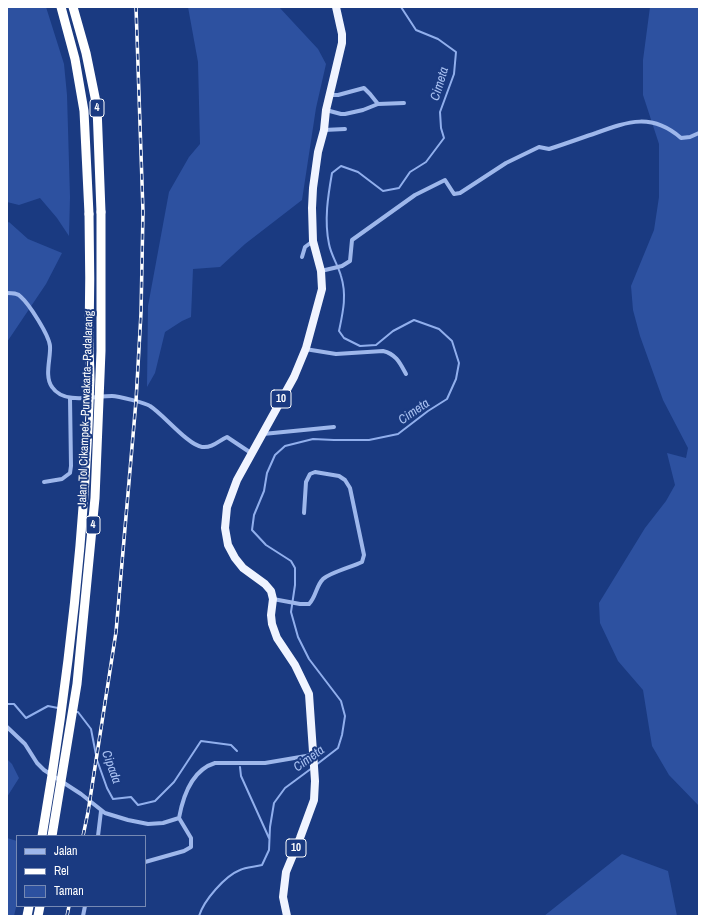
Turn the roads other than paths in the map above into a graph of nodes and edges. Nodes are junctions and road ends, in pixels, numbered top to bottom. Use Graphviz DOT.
graph roads {
  1 [pos="61,7"];
  2 [pos="73,7"];
  3 [pos="336,7"];
  4 [pos="330,95"];
  5 [pos="404,103"];
  6 [pos="378,104"];
  7 [pos="326,110"];
  8 [pos="345,128"];
  9 [pos="324,130"];
  10 [pos="699,133"];
  11 [pos="313,241"];
  12 [pos="302,257"];
  13 [pos="320,271"];
  14 [pos="7,292"];
  15 [pos="305,349"];
  16 [pos="406,374"];
  17 [pos="70,398"];
  18 [pos="334,427"];
  19 [pos="263,434"];
  20 [pos="251,453"];
  21 [pos="44,482"];
  22 [pos="304,513"];
  23 [pos="273,599"];
  24 [pos="7,727"];
  25 [pos="313,758"];
  26 [pos="101,811"];
  27 [pos="180,818"];
  28 [pos="42,835"];
  29 [pos="52,835"];
  30 [pos="98,835"];
  31 [pos="146,862"];
  32 [pos="287,916"];
  1 -- 28 [label="highway, Jalan Tol Cikampek–Purwakarta–Padalarang / 4, bridge"];
  2 -- 29 [label="highway, Jalan Tol Cikampek–Purwakarta–Padalarang / 4, bridge"];
  3 -- 4 [label="highway, 10"];
  4 -- 6 [label="street"];
  4 -- 7 [label="highway, 10"];
  5 -- 6 [label="street"];
  6 -- 7 [label="street"];
  7 -- 9 [label="highway, 10"];
  8 -- 9 [label="street"];
  9 -- 11 [label="highway, 10"];
  10 -- 13 [label="street"];
  11 -- 12 [label="street"];
  11 -- 13 [label="highway, 10"];
  13 -- 15 [label="highway, 10"];
  14 -- 17 [label="street"];
  15 -- 16 [label="street"];
  15 -- 19 [label="highway, 10"];
  17 -- 20 [label="street"];
  17 -- 21 [label="street"];
  18 -- 19 [label="street"];
  19 -- 20 [label="highway, 10"];
  20 -- 23 [label="highway, 10"];
  22 -- 23 [label="street"];
  23 -- 25 [label="highway, 10"];
  24 -- 26 [label="street"];
  25 -- 27 [label="street"];
  25 -- 32 [label="highway, 10"];
  26 -- 27 [label="street"];
  26 -- 30 [label="street"];
  27 -- 31 [label="street"];
}
